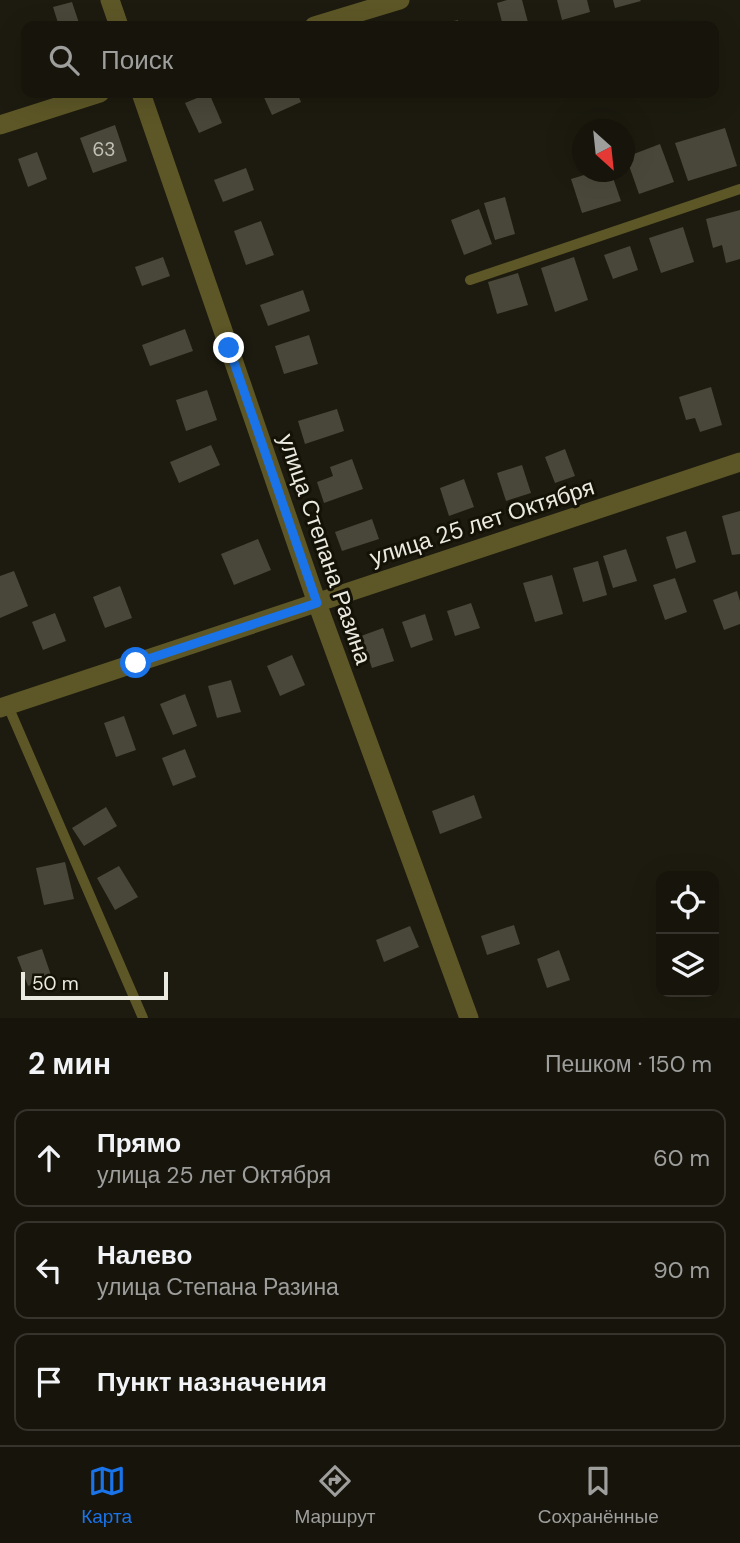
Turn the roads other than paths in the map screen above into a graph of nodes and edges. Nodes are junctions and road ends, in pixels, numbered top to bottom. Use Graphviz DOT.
graph roads {
  1 [pos="110,0"];
  2 [pos="400,0"];
  3 [pos="117,21"];
  4 [pos="331,21"];
  5 [pos="84,98"];
  6 [pos="143,98"];
  7 [pos="0,125"];
  8 [pos="740,190"];
  9 [pos="470,280"];
  10 [pos="740,462"];
  11 [pos="317,603"];
  12 [pos="4,707"];
  13 [pos="143,1018"];
  14 [pos="469,1018"];
  1 -- 3 [label="street"];
  2 -- 4 [label="street"];
  5 -- 7 [label="street"];
  6 -- 11 [label="street, улица Степана Разина"];
  8 -- 9 [label="lane"];
  10 -- 11 [label="street, улица 25 лет Октября"];
  11 -- 12 [label="street, улица 25 лет Октября"];
  11 -- 14 [label="street, улица Степана Разина"];
  12 -- 13 [label="lane"];
}
